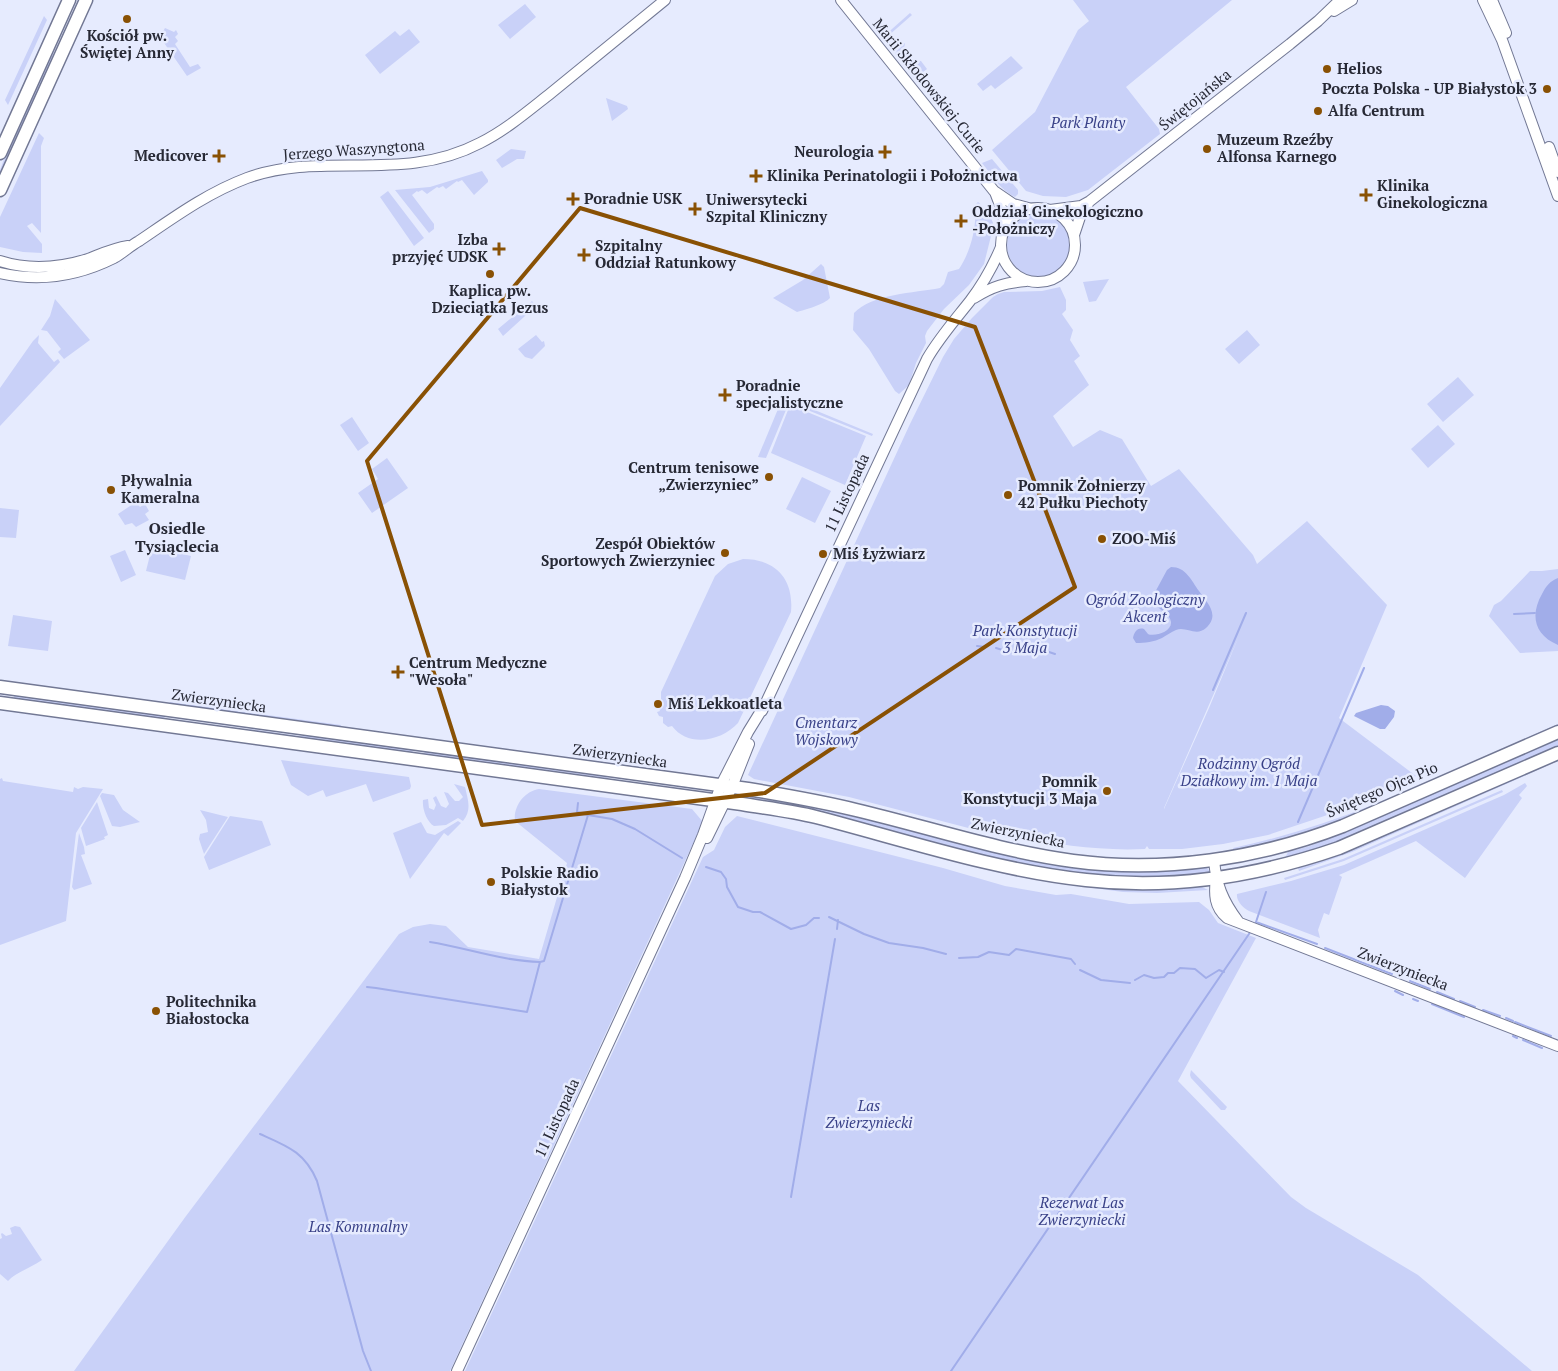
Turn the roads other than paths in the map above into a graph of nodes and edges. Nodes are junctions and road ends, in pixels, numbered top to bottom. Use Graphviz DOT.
graph roads {
  1 [pos="69,0"];
  2 [pos="86,0"];
  3 [pos="666,0"];
  4 [pos="841,0"];
  5 [pos="1340,0"];
  6 [pos="1352,0"];
  7 [pos="1483,0"];
  8 [pos="1492,0"];
  9 [pos="62,15"];
  10 [pos="1318,21"];
  11 [pos="73,28"];
  12 [pos="0,153"];
  13 [pos="1558,172"];
  14 [pos="0,190"];
  15 [pos="994,191"];
  16 [pos="1558,196"];
  17 [pos="1090,201"];
  18 [pos="1032,209"];
  19 [pos="1050,210"];
  20 [pos="1005,230"];
  21 [pos="1074,235"];
  22 [pos="1001,248"];
  23 [pos="0,261"];
  24 [pos="47,272"];
  25 [pos="0,273"];
  26 [pos="1027,280"];
  27 [pos="970,301"];
  28 [pos="0,687"];
  29 [pos="0,703"];
  30 [pos="257,723"];
  31 [pos="1558,732"];
  32 [pos="253,738"];
  33 [pos="1558,753"];
  34 [pos="612,771"];
  35 [pos="608,786"];
  36 [pos="727,786"];
  37 [pos="694,797"];
  38 [pos="720,801"];
  39 [pos="710,814"];
  40 [pos="1284,846"];
  41 [pos="1214,860"];
  42 [pos="1287,864"];
  43 [pos="685,878"];
  44 [pos="1216,878"];
  45 [pos="1558,1046"];
  46 [pos="457,1371"];
  1 -- 9 [label="main road"];
  2 -- 11 [label="main road"];
  3 -- 24 [label="street, Jerzego Waszyngtona"];
  4 -- 15 [label="street, Marii Skłodowskiej-Curie"];
  5 -- 10 [label="street, Świętojańska"];
  6 -- 10 [label="street, Świętojańska"];
  7 -- 16 [label="street"];
  8 -- 13 [label="street"];
  9 -- 11 [label="main road"];
  9 -- 12 [label="main road"];
  10 -- 17 [label="street, Świętojańska"];
  11 -- 14 [label="main road"];
  15 -- 18 [label="street, Marii Skłodowskiej-Curie"];
  15 -- 20 [label="street, Marii Skłodowskiej-Curie"];
  17 -- 19 [label="street, Świętojańska"];
  17 -- 21 [label="street, Świętojańska"];
  18 -- 19 [label="street"];
  18 -- 20 [label="street"];
  19 -- 21 [label="street"];
  20 -- 22 [label="street"];
  21 -- 26 [label="street"];
  22 -- 26 [label="street"];
  22 -- 27 [label="street, 11 Listopada"];
  23 -- 24 [label="street, Jerzego Waszyngtona"];
  24 -- 25 [label="street, Jerzego Waszyngtona"];
  26 -- 27 [label="street, 11 Listopada"];
  27 -- 36 [label="street, 11 Listopada"];
  28 -- 30 [label="main road, Zwierzyniecka"];
  29 -- 32 [label="main road, Zwierzyniecka"];
  30 -- 32 [label="main road"];
  30 -- 34 [label="main road, Zwierzyniecka"];
  31 -- 40 [label="main road, Świętego Ojca Pio"];
  32 -- 35 [label="main road, Zwierzyniecka"];
  33 -- 42 [label="main road"];
  34 -- 35 [label="main road"];
  34 -- 36 [label="main road, Zwierzyniecka"];
  35 -- 37 [label="main road, Zwierzyniecka"];
  36 -- 38 [label="street, 11 Listopada"];
  36 -- 41 [label="main road, Zwierzyniecka"];
  37 -- 38 [label="main road, Zwierzyniecka"];
  37 -- 39 [label="street"];
  38 -- 39 [label="street, 11 Listopada"];
  38 -- 43 [label="street, 11 Listopada"];
  38 -- 44 [label="main road, Zwierzyniecka"];
  39 -- 43 [label="street, 11 Listopada"];
  40 -- 41 [label="main road, Świętego Ojca Pio"];
  40 -- 42 [label="main road"];
  41 -- 44 [label="street, Zwierzyniecka"];
  42 -- 44 [label="main road"];
  43 -- 46 [label="street, 11 Listopada"];
  44 -- 45 [label="street, Zwierzyniecka"];
}
